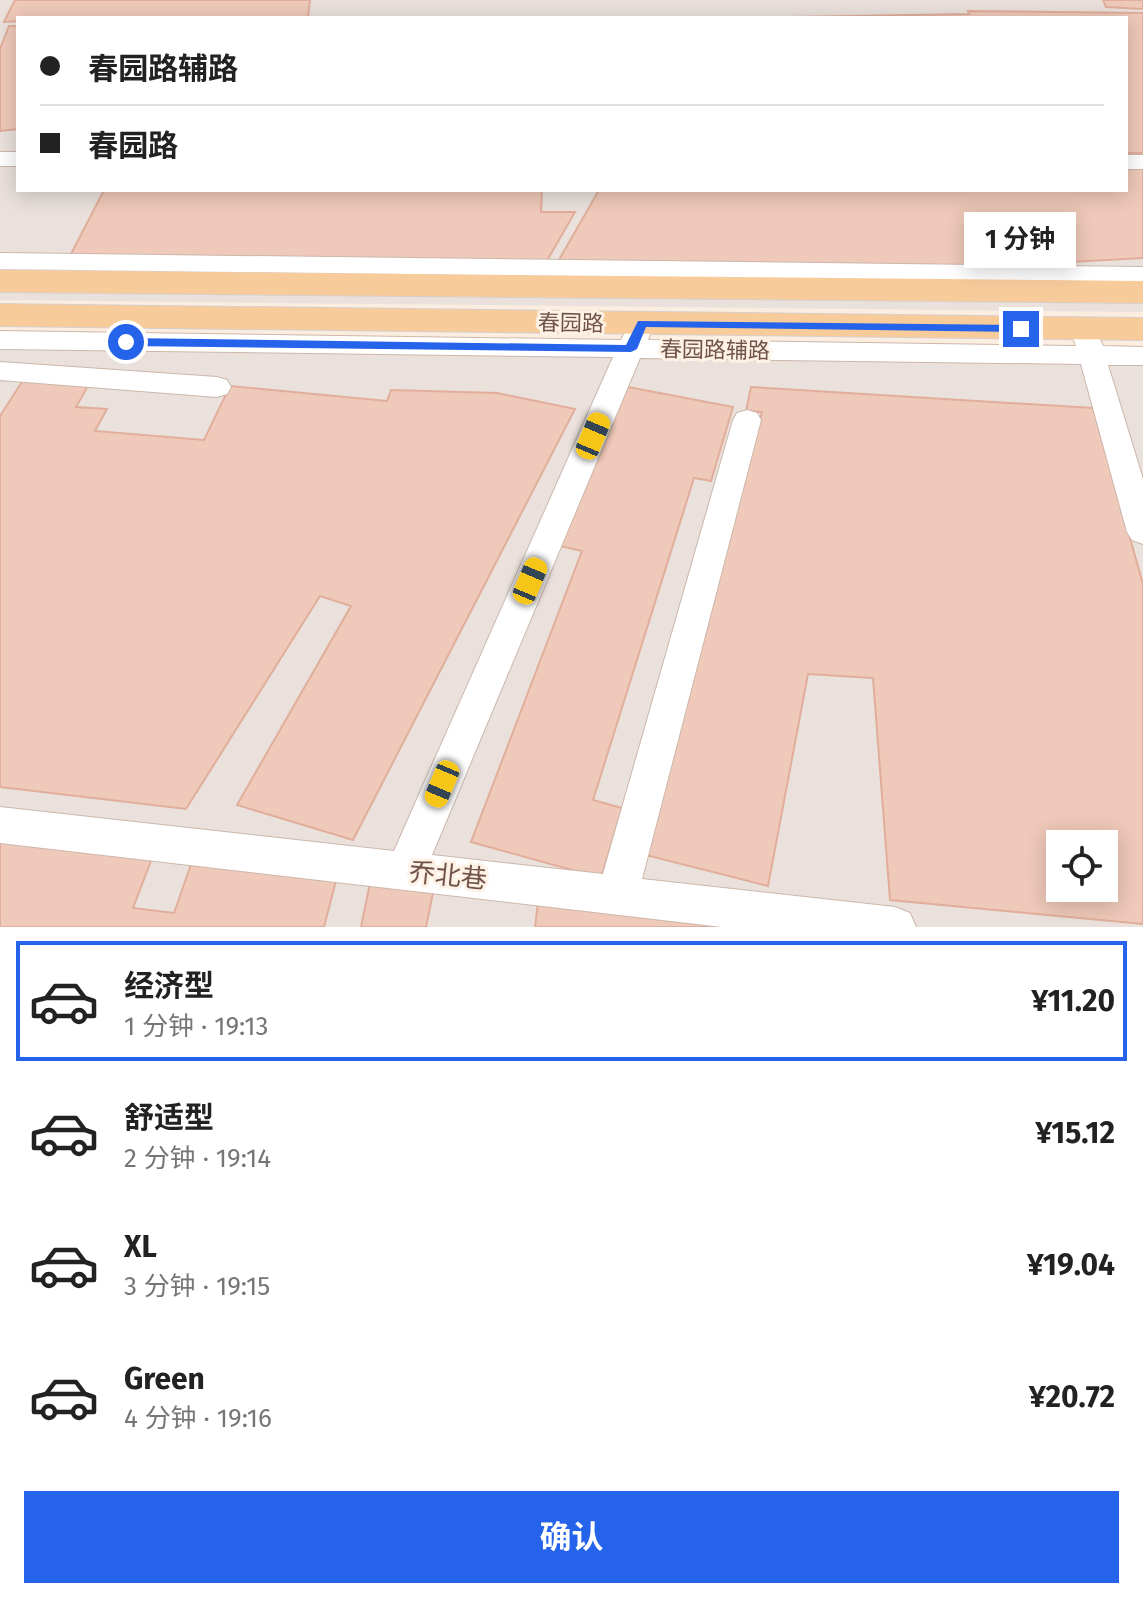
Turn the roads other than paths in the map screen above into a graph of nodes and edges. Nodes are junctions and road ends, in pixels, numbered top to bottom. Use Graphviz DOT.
graph roads {
  1 [pos="0,261"];
  2 [pos="1143,275"];
  3 [pos="0,281"];
  4 [pos="1143,292"];
  5 [pos="0,315"];
  6 [pos="1143,329"];
  7 [pos="636,336"];
  8 [pos="0,340"];
  9 [pos="1088,342"];
  10 [pos="1143,356"];
  11 [pos="0,371"];
  12 [pos="217,387"];
  13 [pos="747,420"];
  14 [pos="1143,532"];
  15 [pos="0,825"];
  16 [pos="405,872"];
  17 [pos="617,896"];
  18 [pos="895,927"];
  1 -- 2 [label="street"];
  3 -- 4 [label="main road, 春园路"];
  5 -- 7 [label="main road, 春园路"];
  6 -- 9 [label="main road, 春园路"];
  7 -- 8 [label="street, 春园路辅路"];
  7 -- 9 [label="main road, 春园路"];
  7 -- 16 [label="street"];
  9 -- 10 [label="street"];
  9 -- 14 [label="street"];
  11 -- 12 [label="street"];
  13 -- 17 [label="street"];
  15 -- 16 [label="street, 乔北巷"];
  16 -- 17 [label="street, 乔北巷"];
  17 -- 18 [label="street, 乔北巷"];
}
